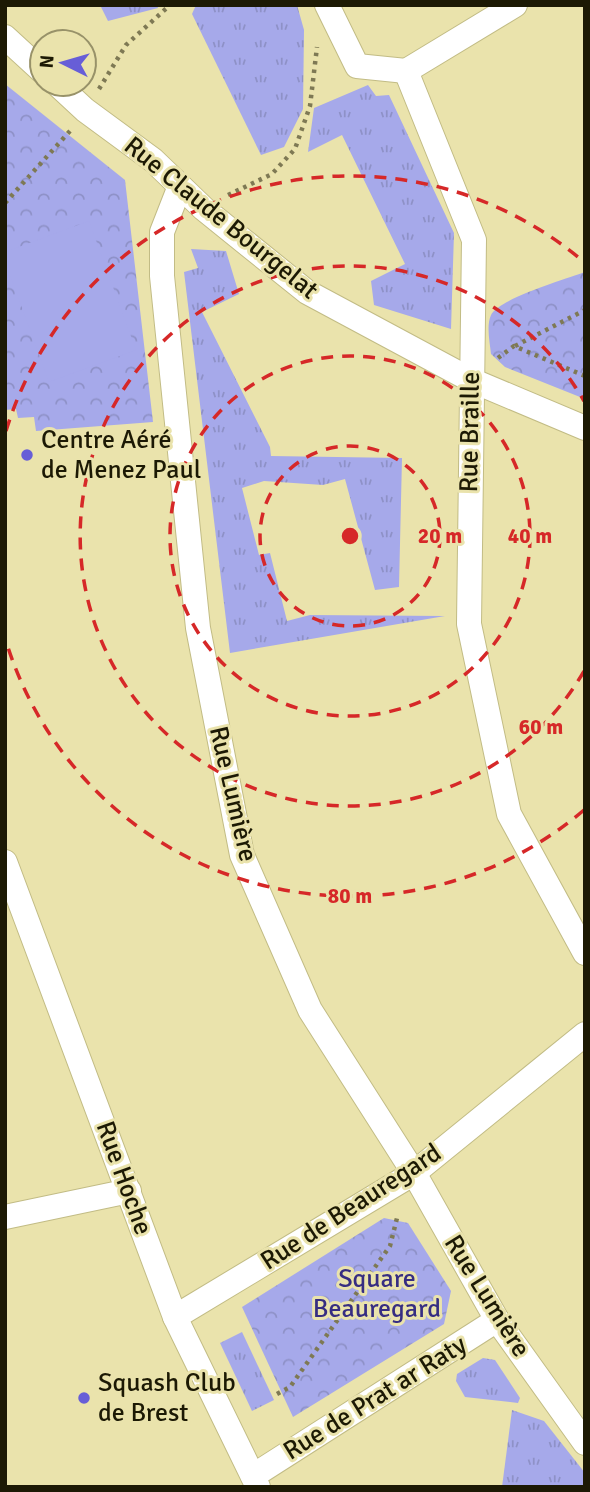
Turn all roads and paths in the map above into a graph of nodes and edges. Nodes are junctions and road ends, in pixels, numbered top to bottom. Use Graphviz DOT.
graph roads {
  1 [pos="170,5"];
  2 [pos="328,5"];
  3 [pos="508,7"];
  4 [pos="5,37"];
  5 [pos="28,58"];
  6 [pos="406,71"];
  7 [pos="72,98"];
  8 [pos="85,110"];
  9 [pos="180,186"];
  10 [pos="5,203"];
  11 [pos="204,209"];
  12 [pos="585,310"];
  13 [pos="514,346"];
  14 [pos="585,376"];
  15 [pos="471,380"];
  16 [pos="585,428"];
  17 [pos="5,862"];
  18 [pos="585,953"];
  19 [pos="585,1034"];
  20 [pos="414,1173"];
  21 [pos="129,1191"];
  22 [pos="399,1208"];
  23 [pos="5,1217"];
  24 [pos="175,1317"];
  25 [pos="497,1320"];
  26 [pos="277,1394"];
  27 [pos="585,1443"];
  28 [pos="256,1481"];
  1 -- 8 [label="path"];
  2 -- 6 [label="street"];
  2 -- 11 [label="path"];
  3 -- 6 [label="street"];
  4 -- 5 [label="street"];
  6 -- 15 [label="street, Rue Braille"];
  7 -- 8 [label="street, Rue Claude Bourgelat"];
  8 -- 9 [label="street, Rue Claude Bourgelat"];
  8 -- 10 [label="path"];
  9 -- 11 [label="street, Rue Claude Bourgelat"];
  9 -- 20 [label="street, Rue Lumière"];
  11 -- 15 [label="street, Rue Claude Bourgelat"];
  12 -- 13 [label="path"];
  13 -- 14 [label="path"];
  13 -- 15 [label="path"];
  15 -- 16 [label="street, Rue Claude Bourgelat"];
  15 -- 18 [label="street, Rue Braille"];
  17 -- 21 [label="street, Rue Hoche"];
  19 -- 20 [label="street, Rue de Beauregard"];
  20 -- 24 [label="street, Rue de Beauregard"];
  20 -- 25 [label="street, Rue Lumière"];
  21 -- 23 [label="street"];
  21 -- 24 [label="street, Rue Hoche"];
  22 -- 26 [label="path"];
  24 -- 28 [label="street, Rue Hoche"];
  25 -- 27 [label="street, Rue Lumière"];
  25 -- 28 [label="street, Rue de Prat ar Raty"];
}
